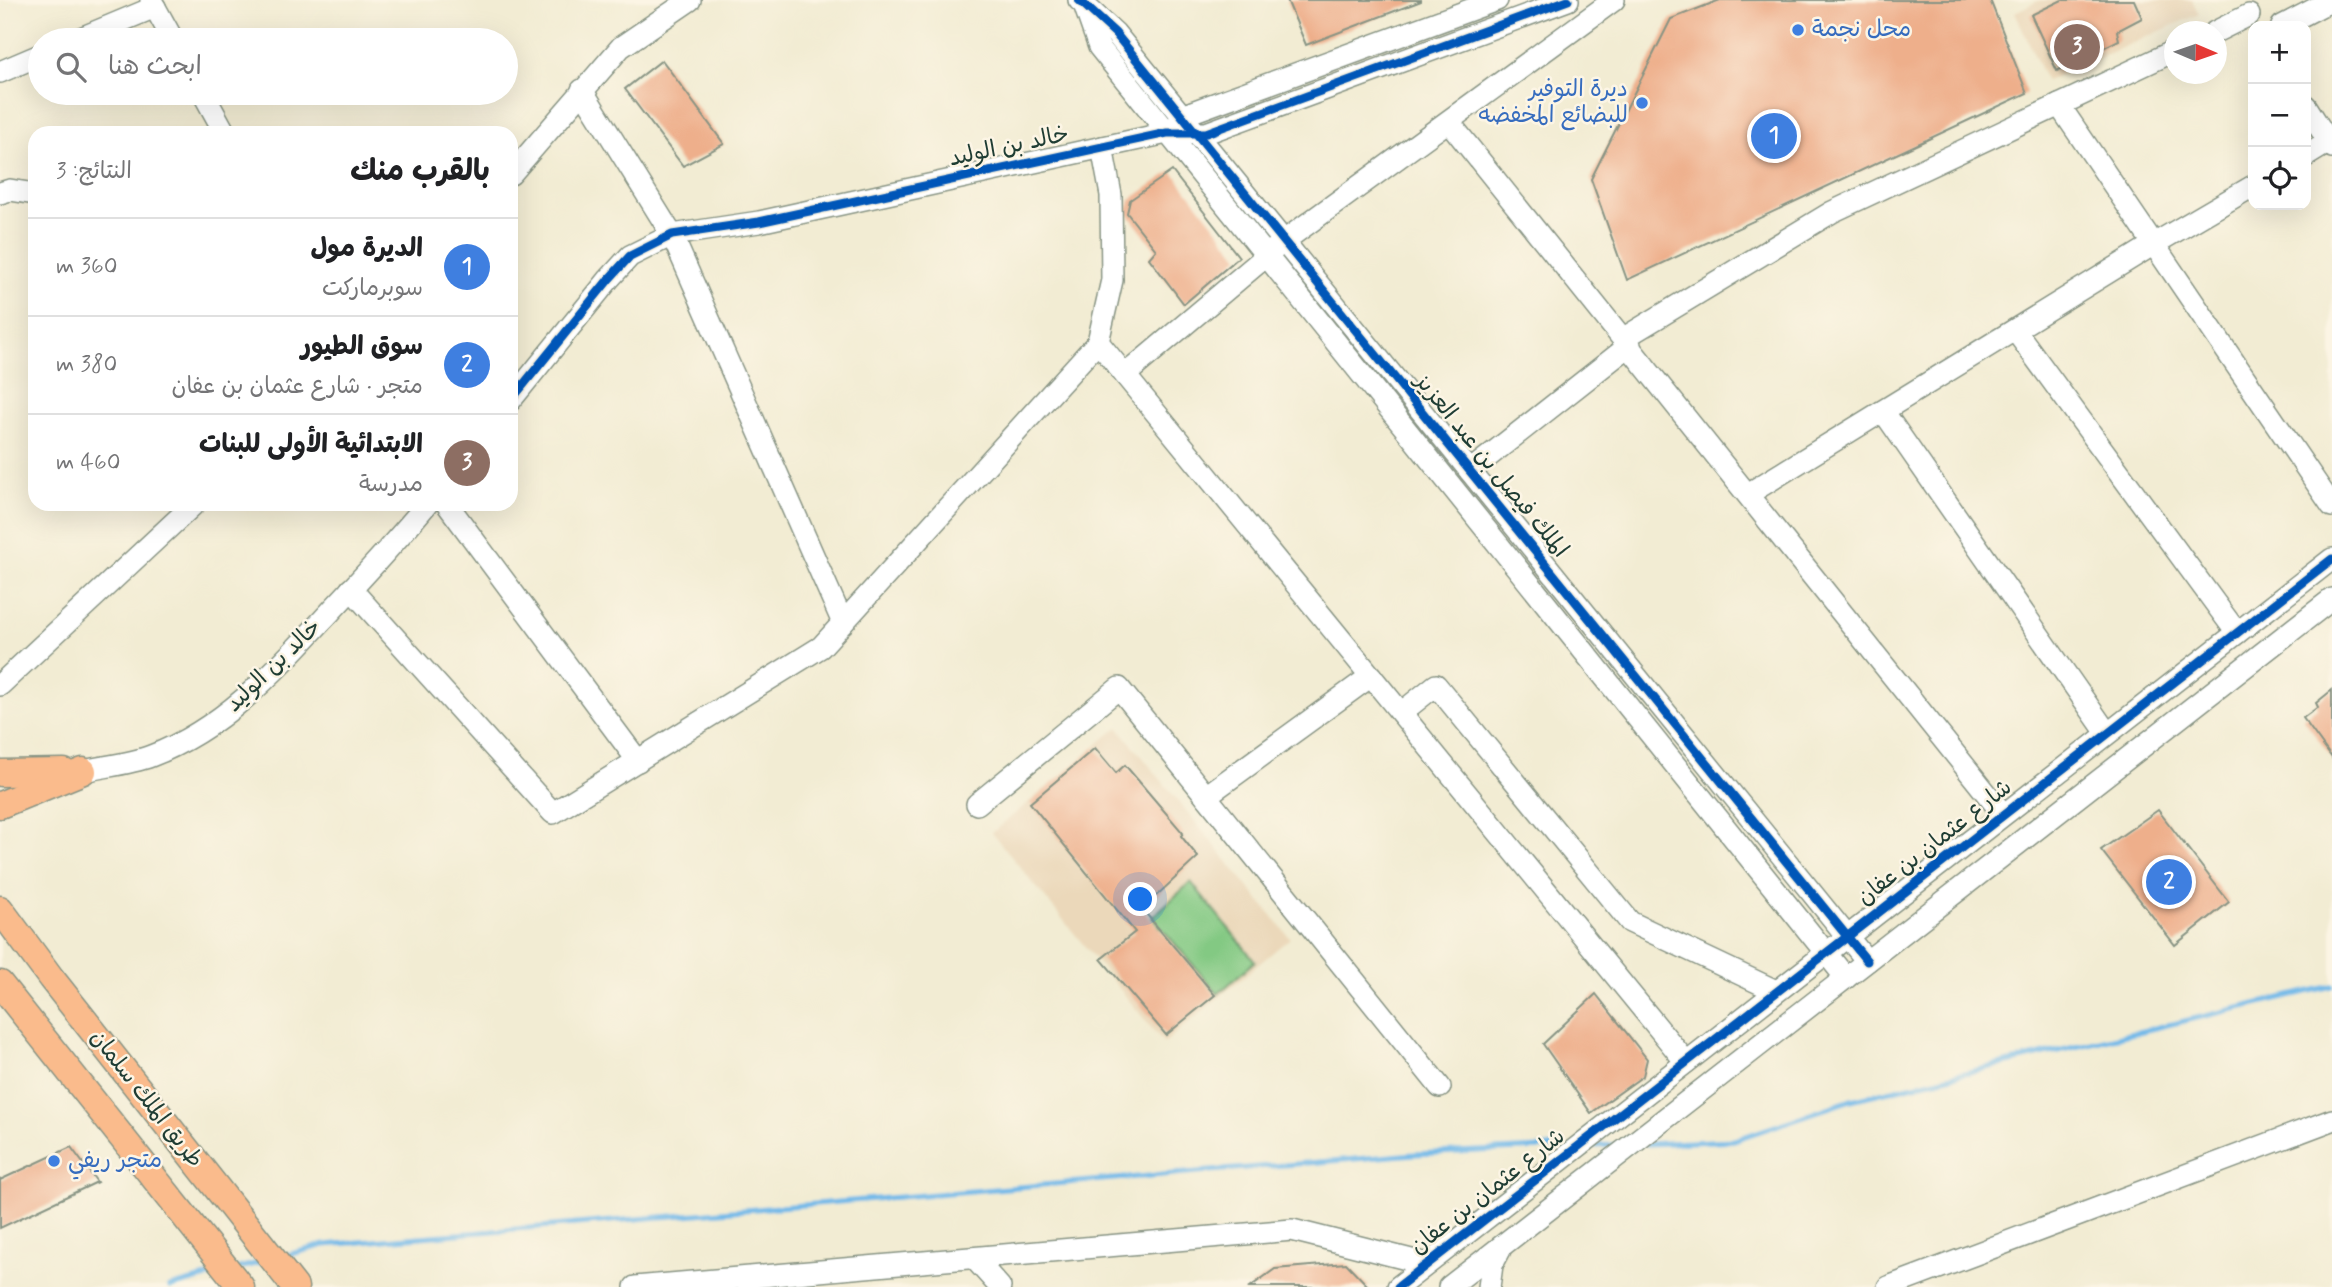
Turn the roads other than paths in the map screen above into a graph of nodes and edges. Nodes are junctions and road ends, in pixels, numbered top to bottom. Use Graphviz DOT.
graph roads {
  1 [pos="690,0"];
  2 [pos="1497,0"];
  3 [pos="1568,0"];
  4 [pos="1614,0"];
  5 [pos="2332,0"];
  6 [pos="153,4"];
  7 [pos="1082,4"];
  8 [pos="668,6"];
  9 [pos="2248,14"];
  10 [pos="2292,21"];
  11 [pos="2227,25"];
  12 [pos="102,28"];
  13 [pos="166,28"];
  14 [pos="2164,56"];
  15 [pos="28,60"];
  16 [pos="0,72"];
  17 [pos="582,90"];
  18 [pos="210,105"];
  19 [pos="2059,105"];
  20 [pos="2311,113"];
  21 [pos="1449,122"];
  22 [pos="221,126"];
  23 [pos="1190,126"];
  24 [pos="1167,133"];
  25 [pos="2331,143"];
  26 [pos="1102,147"];
  27 [pos="2311,153"];
  28 [pos="518,166"];
  29 [pos="2248,189"];
  30 [pos="0,193"];
  31 [pos="28,193"];
  32 [pos="672,236"];
  33 [pos="1284,241"];
  34 [pos="2154,244"];
  35 [pos="1266,256"];
  36 [pos="2015,330"];
  37 [pos="1098,342"];
  38 [pos="1627,342"];
  39 [pos="1125,375"];
  40 [pos="518,392"];
  41 [pos="1883,411"];
  42 [pos="1470,471"];
  43 [pos="1748,494"];
  44 [pos="2332,506"];
  45 [pos="186,511"];
  46 [pos="421,511"];
  47 [pos="452,511"];
  48 [pos="2332,559"];
  49 [pos="351,589"];
  50 [pos="2332,599"];
  51 [pos="843,623"];
  52 [pos="2236,633"];
  53 [pos="1371,676"];
  54 [pos="0,685"];
  55 [pos="1401,713"];
  56 [pos="2107,733"];
  57 [pos="638,761"];
  58 [pos="83,771"];
  59 [pos="0,773"];
  60 [pos="1206,796"];
  61 [pos="0,804"];
  62 [pos="977,804"];
  63 [pos="2003,814"];
  64 [pos="0,909"];
  65 [pos="1846,936"];
  66 [pos="1825,953"];
  67 [pos="1867,961"];
  68 [pos="1846,978"];
  69 [pos="0,984"];
  70 [pos="1776,991"];
  71 [pos="1686,1062"];
  72 [pos="1440,1087"];
  73 [pos="2332,1120"];
  74 [pos="1502,1245"];
  75 [pos="974,1258"];
  76 [pos="1427,1264"];
  77 [pos="241,1287"];
  78 [pos="295,1287"];
  79 [pos="635,1287"];
  80 [pos="1000,1287"];
  81 [pos="1398,1287"];
  82 [pos="1449,1287"];
  83 [pos="1489,1287"];
  84 [pos="1888,1287"];
  1 -- 8 [label="street"];
  2 -- 23 [label="street, خالد بن الوليد"];
  3 -- 23 [label="street, خالد بن الوليد"];
  4 -- 21 [label="street"];
  5 -- 10 [label="street"];
  6 -- 12 [label="street"];
  6 -- 13 [label="street"];
  7 -- 23 [label="street, الملك فيصل بن عبد العزيز"];
  7 -- 24 [label="street, الملك فيصل بن عبد العزيز"];
  8 -- 17 [label="street"];
  9 -- 11 [label="street"];
  14 -- 19 [label="street"];
  15 -- 16 [label="street"];
  17 -- 28 [label="street"];
  17 -- 32 [label="street"];
  18 -- 22 [label="street"];
  19 -- 34 [label="street"];
  19 -- 38 [label="street"];
  20 -- 25 [label="street"];
  21 -- 33 [label="street"];
  21 -- 38 [label="street"];
  23 -- 24 [label="street, خالد بن الوليد"];
  23 -- 33 [label="street, الملك فيصل بن عبد العزيز"];
  24 -- 26 [label="street, خالد بن الوليد"];
  24 -- 35 [label="street, الملك فيصل بن عبد العزيز"];
  25 -- 27 [label="street"];
  26 -- 32 [label="street, خالد بن الوليد"];
  26 -- 37 [label="street"];
  29 -- 34 [label="street"];
  30 -- 31 [label="street"];
  32 -- 40 [label="street, خالد بن الوليد"];
  32 -- 51 [label="street"];
  33 -- 35 [label="street"];
  33 -- 42 [label="street, الملك فيصل بن عبد العزيز"];
  34 -- 36 [label="street"];
  34 -- 44 [label="street"];
  35 -- 39 [label="street"];
  35 -- 66 [label="street, الملك فيصل بن عبد العزيز"];
  36 -- 41 [label="street"];
  36 -- 52 [label="street"];
  37 -- 39 [label="street"];
  37 -- 51 [label="street"];
  38 -- 42 [label="street"];
  38 -- 43 [label="street"];
  39 -- 53 [label="street"];
  41 -- 43 [label="street"];
  41 -- 56 [label="street"];
  42 -- 65 [label="street, الملك فيصل بن عبد العزيز"];
  43 -- 63 [label="street"];
  45 -- 54 [label="street"];
  46 -- 49 [label="street, خالد بن الوليد"];
  47 -- 57 [label="street"];
  48 -- 52 [label="street, شارع عثمان بن عفان"];
  49 -- 57 [label="street"];
  49 -- 58 [label="street, خالد بن الوليد"];
  50 -- 67 [label="street"];
  51 -- 57 [label="street"];
  52 -- 56 [label="street, شارع عثمان بن عفان"];
  53 -- 55 [label="street"];
  53 -- 60 [label="street"];
  55 -- 70 [label="street"];
  55 -- 71 [label="street"];
  56 -- 63 [label="street, شارع عثمان بن عفان"];
  58 -- 59 [label="main road"];
  58 -- 61 [label="main road"];
  60 -- 62 [label="street"];
  60 -- 72 [label="street"];
  63 -- 65 [label="street, شارع عثمان بن عفان"];
  64 -- 78 [label="main road, طريق الملك سلمان"];
  65 -- 66 [label="street, شارع عثمان بن عفان"];
  65 -- 67 [label="street, الملك فيصل بن عبد العزيز"];
  66 -- 68 [label="street, الملك فيصل بن عبد العزيز"];
  66 -- 70 [label="street, شارع عثمان بن عفان"];
  67 -- 68 [label="street"];
  68 -- 74 [label="street"];
  69 -- 77 [label="main road, طريق الملك سلمان"];
  70 -- 71 [label="street, شارع عثمان بن عفان"];
  71 -- 76 [label="street, شارع عثمان بن عفان"];
  73 -- 84 [label="street"];
  74 -- 82 [label="street"];
  74 -- 83 [label="street"];
  75 -- 76 [label="street"];
  75 -- 79 [label="street"];
  75 -- 80 [label="street"];
  76 -- 81 [label="street, شارع عثمان بن عفان"];
}
